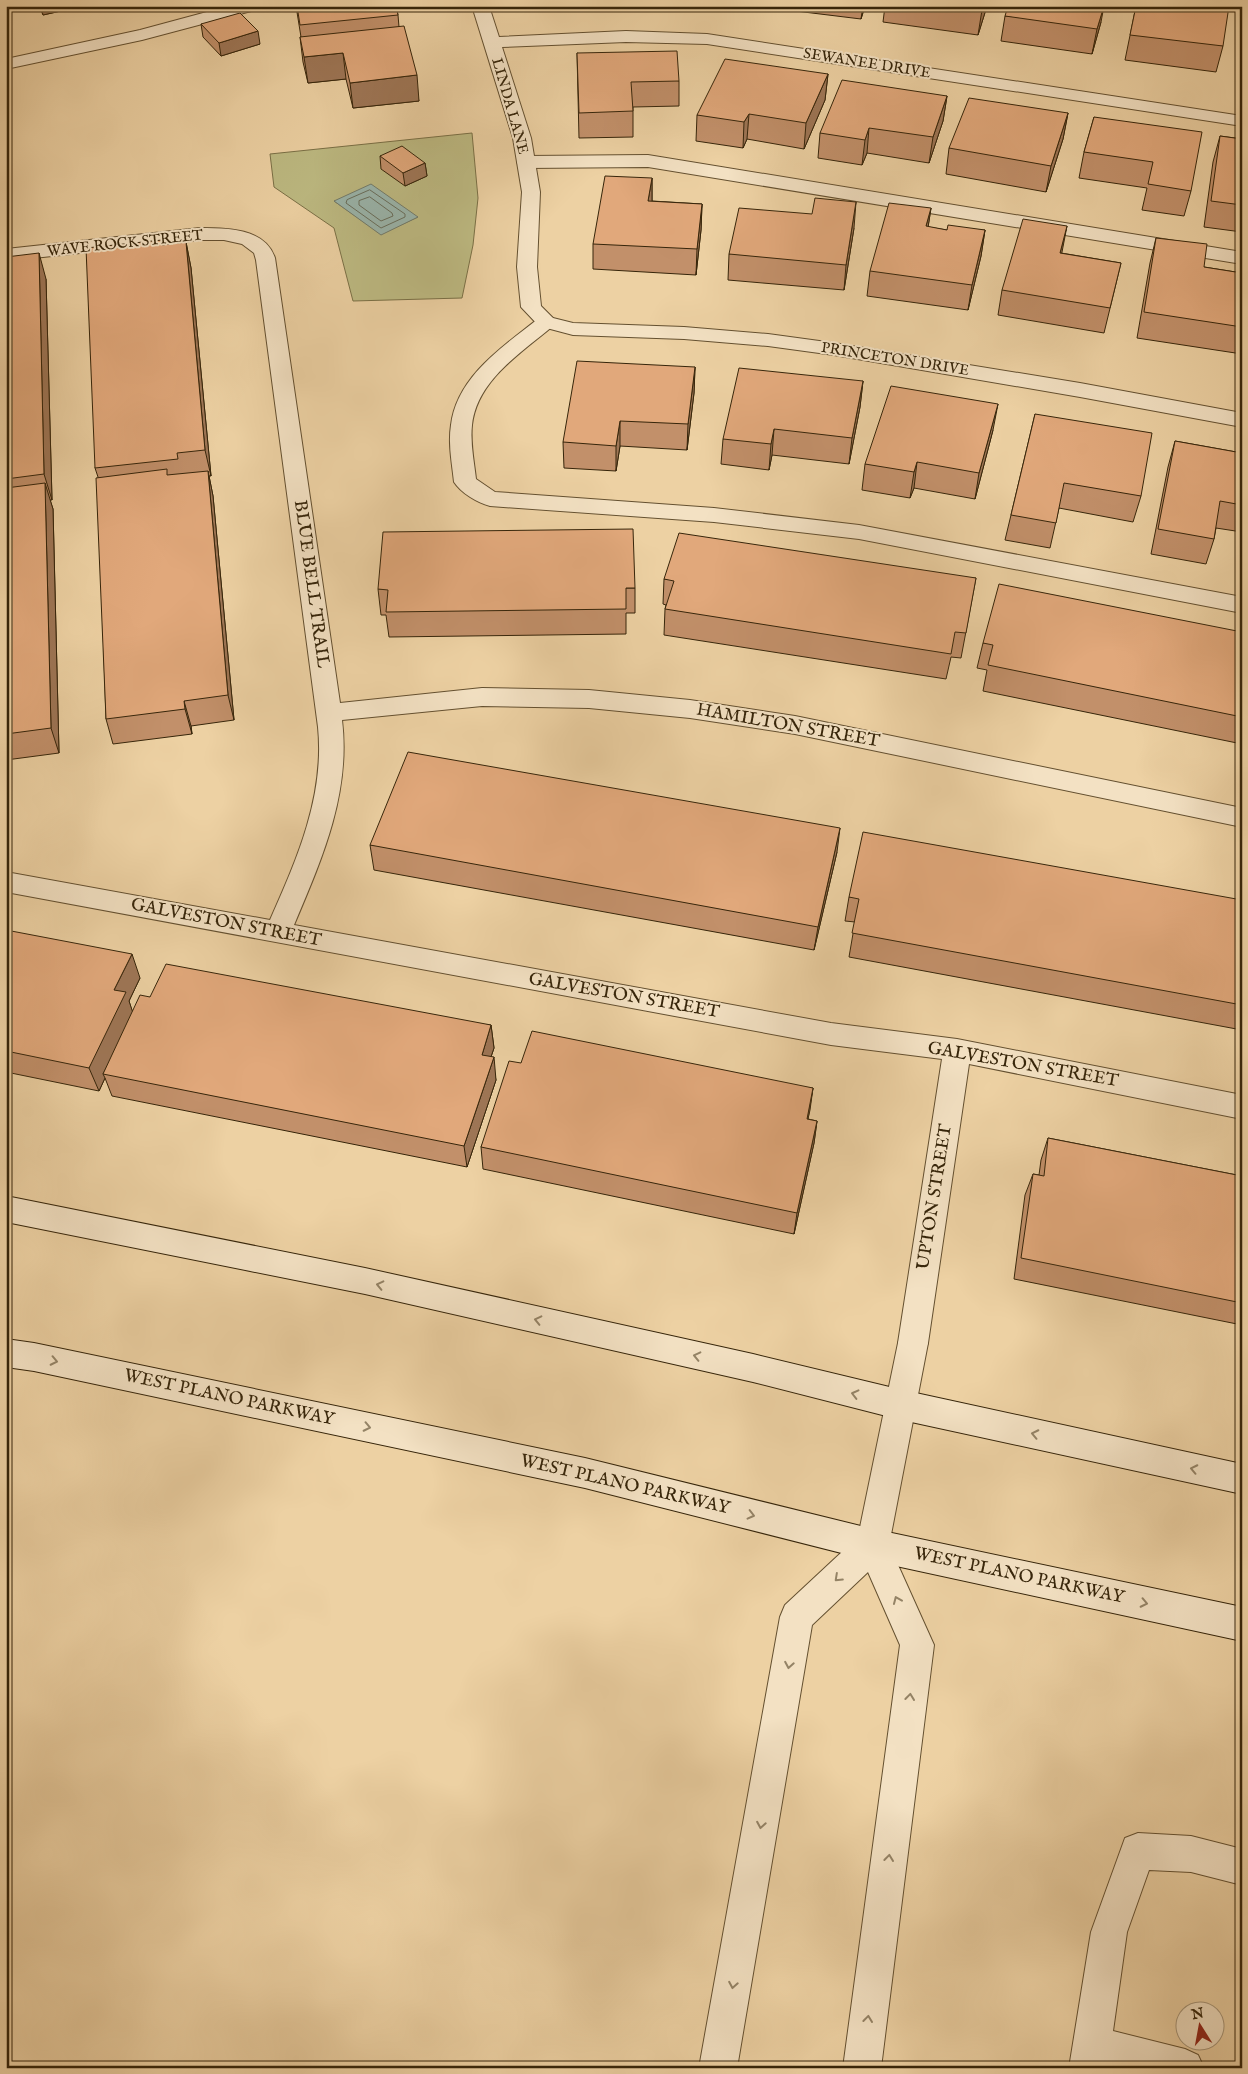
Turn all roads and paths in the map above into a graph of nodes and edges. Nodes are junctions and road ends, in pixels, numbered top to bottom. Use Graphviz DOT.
graph roads {
  1 [pos="248,6"];
  2 [pos="480,6"];
  3 [pos="491,43"];
  4 [pos="6,64"];
  5 [pos="1242,121"];
  6 [pos="526,162"];
  7 [pos="244,238"];
  8 [pos="6,256"];
  9 [pos="1242,258"];
  10 [pos="546,322"];
  11 [pos="1242,420"];
  12 [pos="1242,605"];
  13 [pos="328,713"];
  14 [pos="1242,818"];
  15 [pos="6,882"];
  16 [pos="278,932"];
  17 [pos="957,1050"];
  18 [pos="1242,1107"];
  19 [pos="6,1209"];
  20 [pos="6,1353"];
  21 [pos="902,1406"];
  22 [pos="1242,1479"];
  23 [pos="873,1545"];
  24 [pos="1242,1624"];
  25 [pos="1242,1867"];
  26 [pos="1090,2056"];
  27 [pos="718,2068"];
  28 [pos="862,2068"];
  29 [pos="1185,2068"];
  1 -- 4 [label="street"];
  2 -- 3 [label="street, LINDA LANE"];
  3 -- 5 [label="street, SEWANEE DRIVE"];
  3 -- 6 [label="street, LINDA LANE"];
  6 -- 9 [label="street"];
  6 -- 10 [label="street, LINDA LANE"];
  7 -- 8 [label="street, WAVE ROCK STREET"];
  7 -- 13 [label="street, BLUE BELL TRAIL"];
  10 -- 11 [label="street, PRINCETON DRIVE"];
  10 -- 12 [label="street"];
  13 -- 14 [label="street, HAMILTON STREET"];
  13 -- 16 [label="street, BLUE BELL TRAIL"];
  15 -- 16 [label="street, GALVESTON STREET"];
  16 -- 17 [label="street, GALVESTON STREET"];
  17 -- 18 [label="street, GALVESTON STREET"];
  17 -- 21 [label="street, UPTON STREET"];
  21 -- 19 [label="street, one-way"];
  20 -- 23 [label="street, WEST PLANO PARKWAY, one-way"];
  22 -- 21 [label="street, one-way"];
  21 -- 23 [label="street, UPTON STREET"];
  23 -- 24 [label="street, WEST PLANO PARKWAY, one-way"];
  23 -- 27 [label="street, one-way"];
  28 -- 23 [label="street, one-way"];
  25 -- 26 [label="street"];
  26 -- 29 [label="street"];
}
